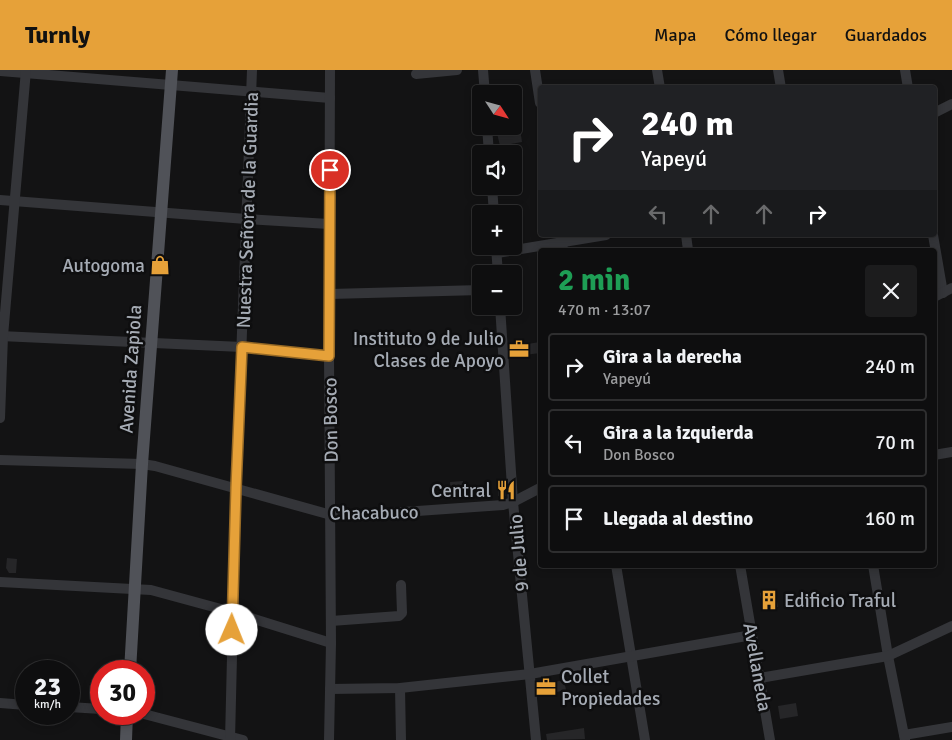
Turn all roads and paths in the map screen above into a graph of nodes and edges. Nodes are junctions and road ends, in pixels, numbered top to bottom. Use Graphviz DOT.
graph roads {
  1 [pos="172,70"];
  2 [pos="252,70"];
  3 [pos="330,70"];
  4 [pos="457,70"];
  5 [pos="484,70"];
  6 [pos="535,70"];
  7 [pos="657,70"];
  8 [pos="778,70"];
  9 [pos="906,70"];
  10 [pos="0,71"];
  11 [pos="26,71"];
  12 [pos="416,74"];
  13 [pos="171,85"];
  14 [pos="485,85"];
  15 [pos="660,85"];
  16 [pos="780,85"];
  17 [pos="908,85"];
  18 [pos="538,90"];
  19 [pos="251,91"];
  20 [pos="330,98"];
  21 [pos="952,104"];
  22 [pos="937,112"];
  23 [pos="0,200"];
  24 [pos="15,202"];
  25 [pos="161,213"];
  26 [pos="246,219"];
  27 [pos="329,224"];
  28 [pos="595,237"];
  29 [pos="562,243"];
  30 [pos="522,247"];
  31 [pos="937,258"];
  32 [pos="472,290"];
  33 [pos="943,293"];
  34 [pos="330,294"];
  35 [pos="501,315"];
  36 [pos="2,336"];
  37 [pos="151,343"];
  38 [pos="242,347"];
  39 [pos="329,356"];
  40 [pos="0,418"];
  41 [pos="952,452"];
  42 [pos="937,454"];
  43 [pos="0,460"];
  44 [pos="142,464"];
  45 [pos="236,488"];
  46 [pos="538,489"];
  47 [pos="513,502"];
  48 [pos="331,515"];
  49 [pos="616,568"];
  50 [pos="741,568"];
  51 [pos="873,568"];
  52 [pos="0,582"];
  53 [pos="401,585"];
  54 [pos="130,588"];
  55 [pos="232,612"];
  56 [pos="331,621"];
  57 [pos="952,626"];
  58 [pos="752,635"];
  59 [pos="331,643"];
  60 [pos="630,656"];
  61 [pos="888,656"];
  62 [pos="130,660"];
  63 [pos="530,674"];
  64 [pos="760,678"];
  65 [pos="400,688"];
  66 [pos="330,689"];
  67 [pos="0,703"];
  68 [pos="15,704"];
  69 [pos="155,717"];
  70 [pos="127,725"];
  71 [pos="952,727"];
  72 [pos="231,738"];
  73 [pos="904,738"];
  74 [pos="126,740"];
  75 [pos="243,740"];
  76 [pos="329,740"];
  77 [pos="401,740"];
  78 [pos="536,740"];
  79 [pos="645,740"];
  80 [pos="770,740"];
  1 -- 13 [label="main road, Avenida Zapiola"];
  2 -- 19 [label="street, Nuestra Señora de la Guardia"];
  3 -- 20 [label="street, Don Bosco"];
  4 -- 12 [label="street"];
  5 -- 14 [label="street"];
  6 -- 18 [label="street"];
  7 -- 15 [label="street"];
  8 -- 16 [label="street"];
  9 -- 17 [label="street"];
  10 -- 11 [label="street"];
  11 -- 13 [label="street"];
  11 -- 24 [label="street"];
  13 -- 19 [label="street"];
  13 -- 25 [label="main road, Avenida Zapiola"];
  19 -- 20 [label="street"];
  19 -- 26 [label="street, Nuestra Señora de la Guardia"];
  20 -- 27 [label="street, Don Bosco"];
  21 -- 22 [label="street"];
  23 -- 24 [label="street"];
  24 -- 25 [label="street"];
  24 -- 36 [label="street"];
  25 -- 26 [label="street"];
  25 -- 37 [label="main road, Avenida Zapiola"];
  26 -- 27 [label="street"];
  26 -- 38 [label="street, Nuestra Señora de la Guardia"];
  27 -- 34 [label="street, Don Bosco"];
  28 -- 29 [label="street"];
  29 -- 30 [label="street"];
  31 -- 33 [label="street"];
  32 -- 34 [label="street"];
  34 -- 39 [label="street, Don Bosco"];
  35 -- 47 [label="street, 9 de Julio"];
  36 -- 37 [label="street"];
  36 -- 40 [label="street"];
  37 -- 38 [label="street"];
  37 -- 44 [label="main road, Avenida Zapiola"];
  38 -- 39 [label="street"];
  38 -- 45 [label="street, Nuestra Señora de la Guardia"];
  39 -- 48 [label="street, Don Bosco"];
  41 -- 42 [label="street"];
  43 -- 44 [label="street, Chacabuco"];
  44 -- 45 [label="street, Chacabuco"];
  44 -- 54 [label="main road, Avenida Zapiola"];
  45 -- 48 [label="street, Chacabuco"];
  45 -- 55 [label="street, Nuestra Señora de la Guardia"];
  46 -- 47 [label="street, Chacabuco"];
  47 -- 48 [label="street, Chacabuco"];
  47 -- 63 [label="street, 9 de Julio"];
  48 -- 56 [label="street, Don Bosco"];
  49 -- 60 [label="street"];
  50 -- 58 [label="street, Avellaneda"];
  51 -- 61 [label="street"];
  52 -- 54 [label="street"];
  53 -- 56 [label="street"];
  54 -- 55 [label="street"];
  54 -- 62 [label="main road, Avenida Zapiola"];
  55 -- 59 [label="street"];
  55 -- 72 [label="street, Nuestra Señora de la Guardia"];
  56 -- 59 [label="street, Don Bosco"];
  57 -- 61 [label="street"];
  58 -- 60 [label="street"];
  58 -- 64 [label="street, Avellaneda"];
  59 -- 66 [label="street, Don Bosco"];
  60 -- 63 [label="street"];
  60 -- 79 [label="street"];
  61 -- 64 [label="street"];
  61 -- 73 [label="street"];
  63 -- 65 [label="street"];
  63 -- 78 [label="street, 9 de Julio"];
  64 -- 80 [label="street, Avellaneda"];
  65 -- 66 [label="street"];
  65 -- 77 [label="street"];
  66 -- 76 [label="street, Don Bosco"];
  67 -- 68 [label="street"];
  69 -- 72 [label="street"];
  70 -- 74 [label="main road"];
  71 -- 73 [label="street"];
  72 -- 75 [label="street"];
}
